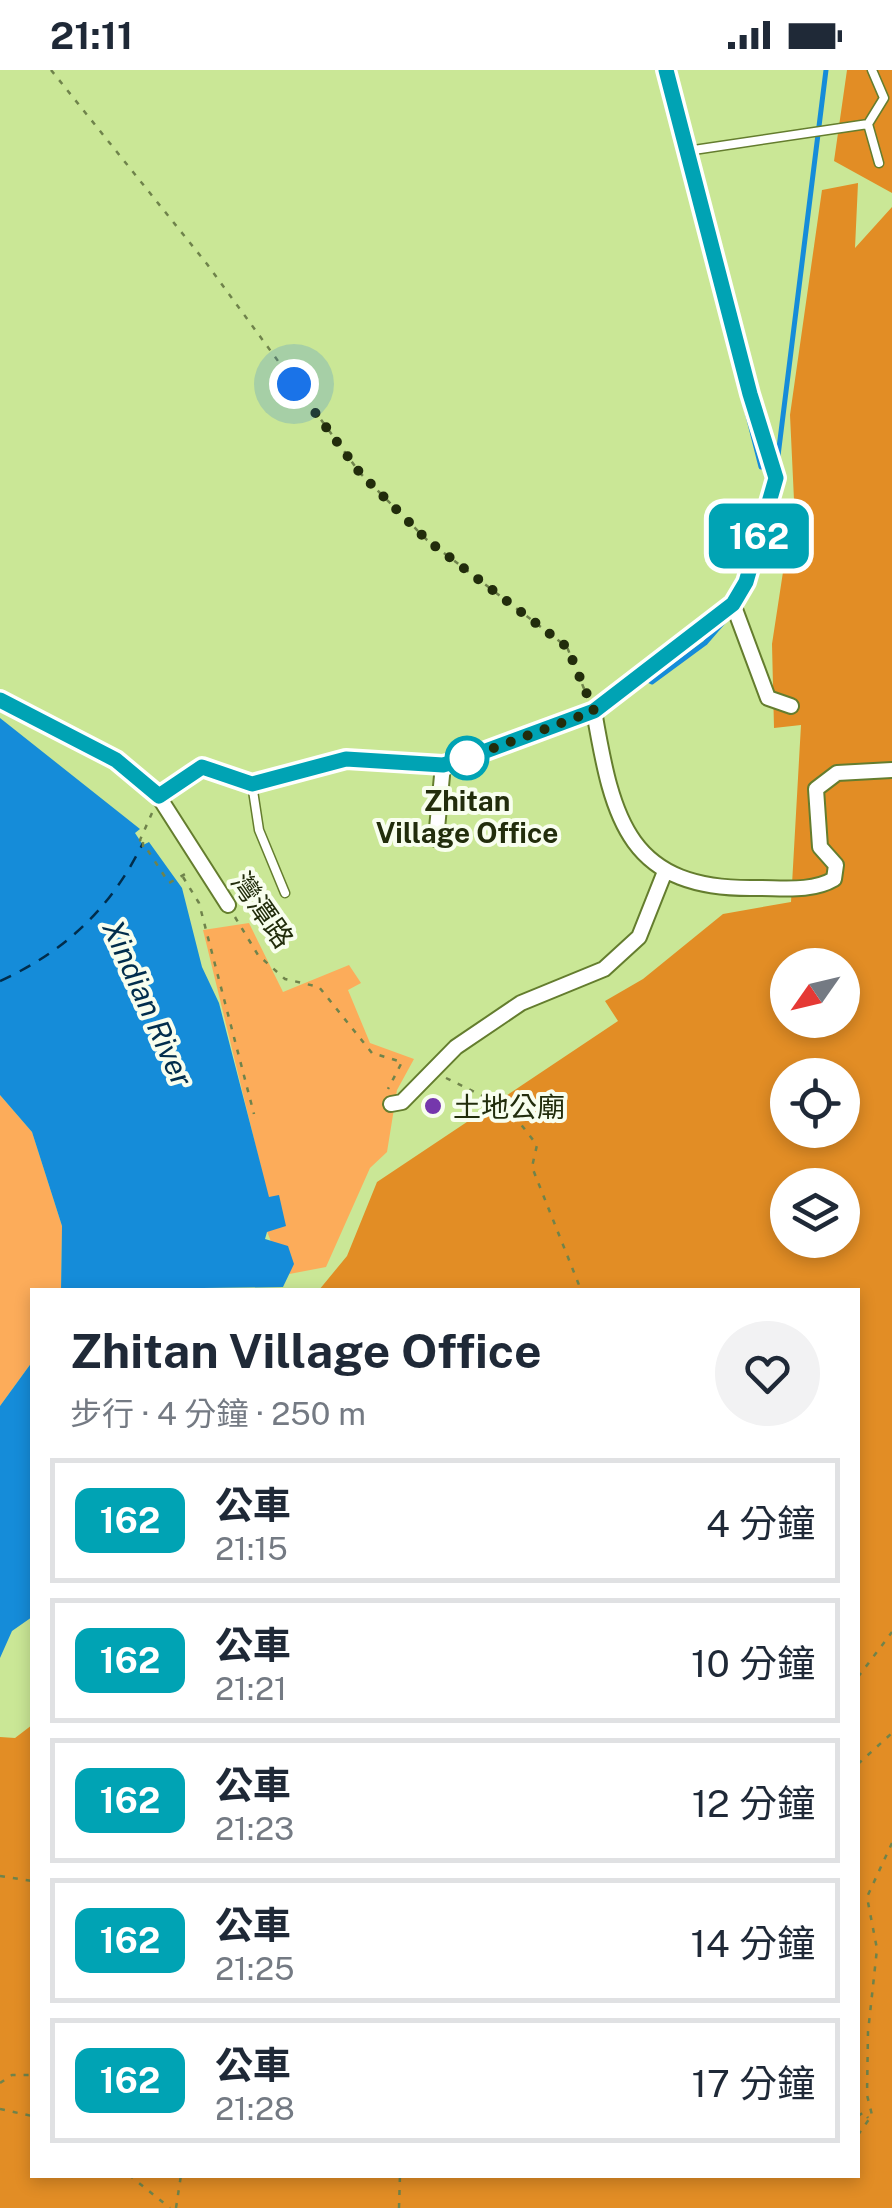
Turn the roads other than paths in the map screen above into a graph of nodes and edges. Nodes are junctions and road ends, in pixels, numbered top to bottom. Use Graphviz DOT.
graph roads {
  1 [pos="666,70"];
  2 [pos="872,70"];
  3 [pos="868,124"];
  4 [pos="687,151"];
  5 [pos="879,164"];
  6 [pos="733,604"];
  7 [pos="0,700"];
  8 [pos="791,706"];
  9 [pos="594,711"];
  10 [pos="443,765"];
  11 [pos="892,770"];
  12 [pos="252,784"];
  13 [pos="159,796"];
  14 [pos="436,839"];
  15 [pos="664,874"];
  16 [pos="285,893"];
  17 [pos="228,905"];
  18 [pos="392,1104"];
  1 -- 4 [label="street"];
  2 -- 3 [label="lane"];
  3 -- 4 [label="lane"];
  3 -- 5 [label="lane"];
  4 -- 6 [label="street"];
  6 -- 8 [label="street"];
  6 -- 9 [label="street"];
  7 -- 13 [label="street, 灣潭路"];
  9 -- 10 [label="street"];
  9 -- 15 [label="street"];
  10 -- 12 [label="street"];
  10 -- 14 [label="street"];
  11 -- 15 [label="street"];
  12 -- 13 [label="street"];
  12 -- 16 [label="lane"];
  13 -- 17 [label="street, 灣潭路"];
  15 -- 18 [label="street"];
}
